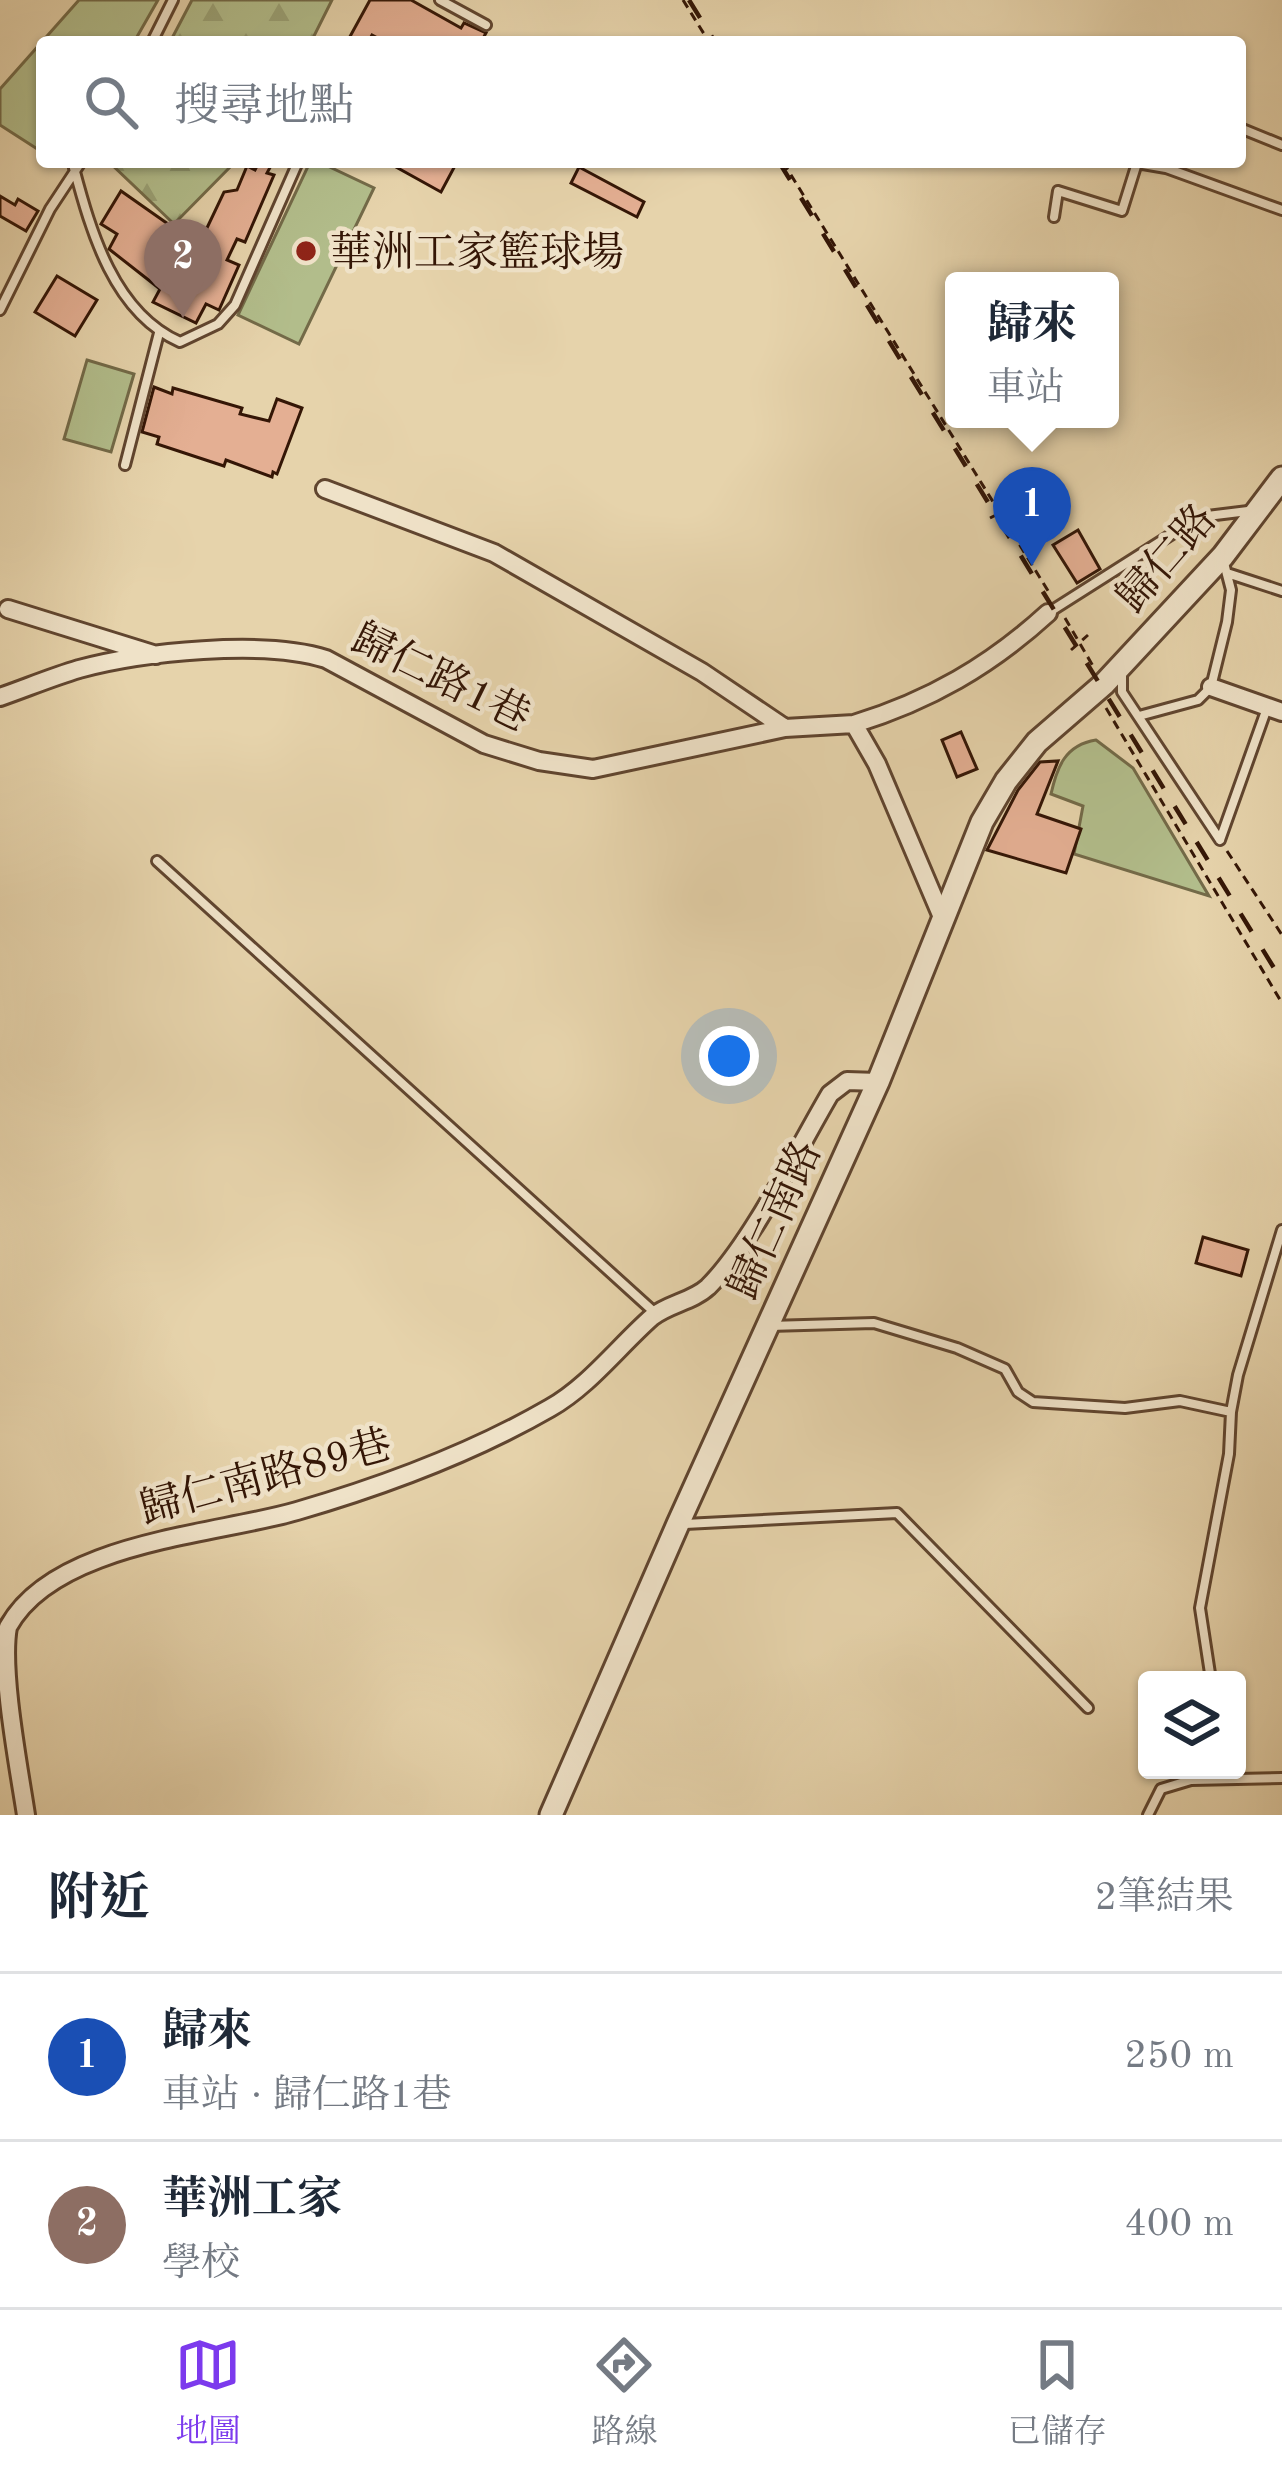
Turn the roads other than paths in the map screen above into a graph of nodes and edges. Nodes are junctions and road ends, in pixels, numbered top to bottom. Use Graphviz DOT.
graph roads {
  1 [pos="173,0"];
  2 [pos="440,0"];
  3 [pos="486,25"];
  4 [pos="155,36"];
  5 [pos="1246,130"];
  6 [pos="1282,145"];
  7 [pos="75,168"];
  8 [pos="78,168"];
  9 [pos="295,168"];
  10 [pos="1135,168"];
  11 [pos="1166,168"];
  12 [pos="1282,210"];
  13 [pos="1054,217"];
  14 [pos="0,310"];
  15 [pos="159,333"];
  16 [pos="125,465"];
  17 [pos="1282,478"];
  18 [pos="325,490"];
  19 [pos="1256,510"];
  20 [pos="1224,564"];
  21 [pos="1282,591"];
  22 [pos="8,609"];
  23 [pos="1053,610"];
  24 [pos="160,657"];
  25 [pos="1122,665"];
  26 [pos="1210,687"];
  27 [pos="1100,688"];
  28 [pos="0,697"];
  29 [pos="1275,710"];
  30 [pos="1139,716"];
  31 [pos="854,724"];
  32 [pos="785,728"];
  33 [pos="157,861"];
  34 [pos="942,916"];
  35 [pos="878,1082"];
  36 [pos="1282,1229"];
  37 [pos="656,1314"];
  38 [pos="768,1326"];
  39 [pos="1231,1412"];
  40 [pos="678,1524"];
  41 [pos="1210,1671"];
  42 [pos="1088,1708"];
  43 [pos="1246,1775"];
  44 [pos="1282,1778"];
  45 [pos="1197,1779"];
  46 [pos="26,1815"];
  47 [pos="551,1815"];
  48 [pos="1148,1815"];
  1 -- 4 [label="lane"];
  2 -- 3 [label="lane"];
  5 -- 6 [label="lane"];
  7 -- 14 [label="lane"];
  8 -- 15 [label="lane"];
  9 -- 15 [label="lane"];
  10 -- 13 [label="lane"];
  11 -- 12 [label="lane"];
  15 -- 16 [label="lane"];
  17 -- 19 [label="street, 歸仁路"];
  18 -- 32 [label="street"];
  19 -- 20 [label="street, 歸仁路"];
  19 -- 23 [label="lane, 歸仁路1巷"];
  20 -- 21 [label="lane"];
  20 -- 25 [label="street, 歸仁路"];
  20 -- 26 [label="lane"];
  22 -- 24 [label="street"];
  23 -- 31 [label="street, 歸仁路1巷"];
  24 -- 28 [label="street, 歸仁路1巷"];
  24 -- 32 [label="street, 歸仁路1巷"];
  25 -- 27 [label="street, 歸仁路"];
  25 -- 30 [label="lane"];
  26 -- 29 [label="street"];
  26 -- 30 [label="lane"];
  27 -- 34 [label="street, 歸仁南路"];
  29 -- 30 [label="lane"];
  31 -- 32 [label="street, 歸仁路1巷"];
  31 -- 34 [label="street"];
  33 -- 37 [label="lane"];
  34 -- 35 [label="street, 歸仁南路"];
  35 -- 37 [label="street, 歸仁南路89巷"];
  35 -- 38 [label="street, 歸仁南路"];
  36 -- 39 [label="lane"];
  37 -- 46 [label="street, 歸仁南路89巷"];
  38 -- 39 [label="lane"];
  38 -- 40 [label="street, 歸仁南路"];
  39 -- 41 [label="lane"];
  40 -- 42 [label="lane"];
  40 -- 47 [label="street, 歸仁南路"];
  43 -- 44 [label="lane"];
  45 -- 48 [label="lane"];
}
